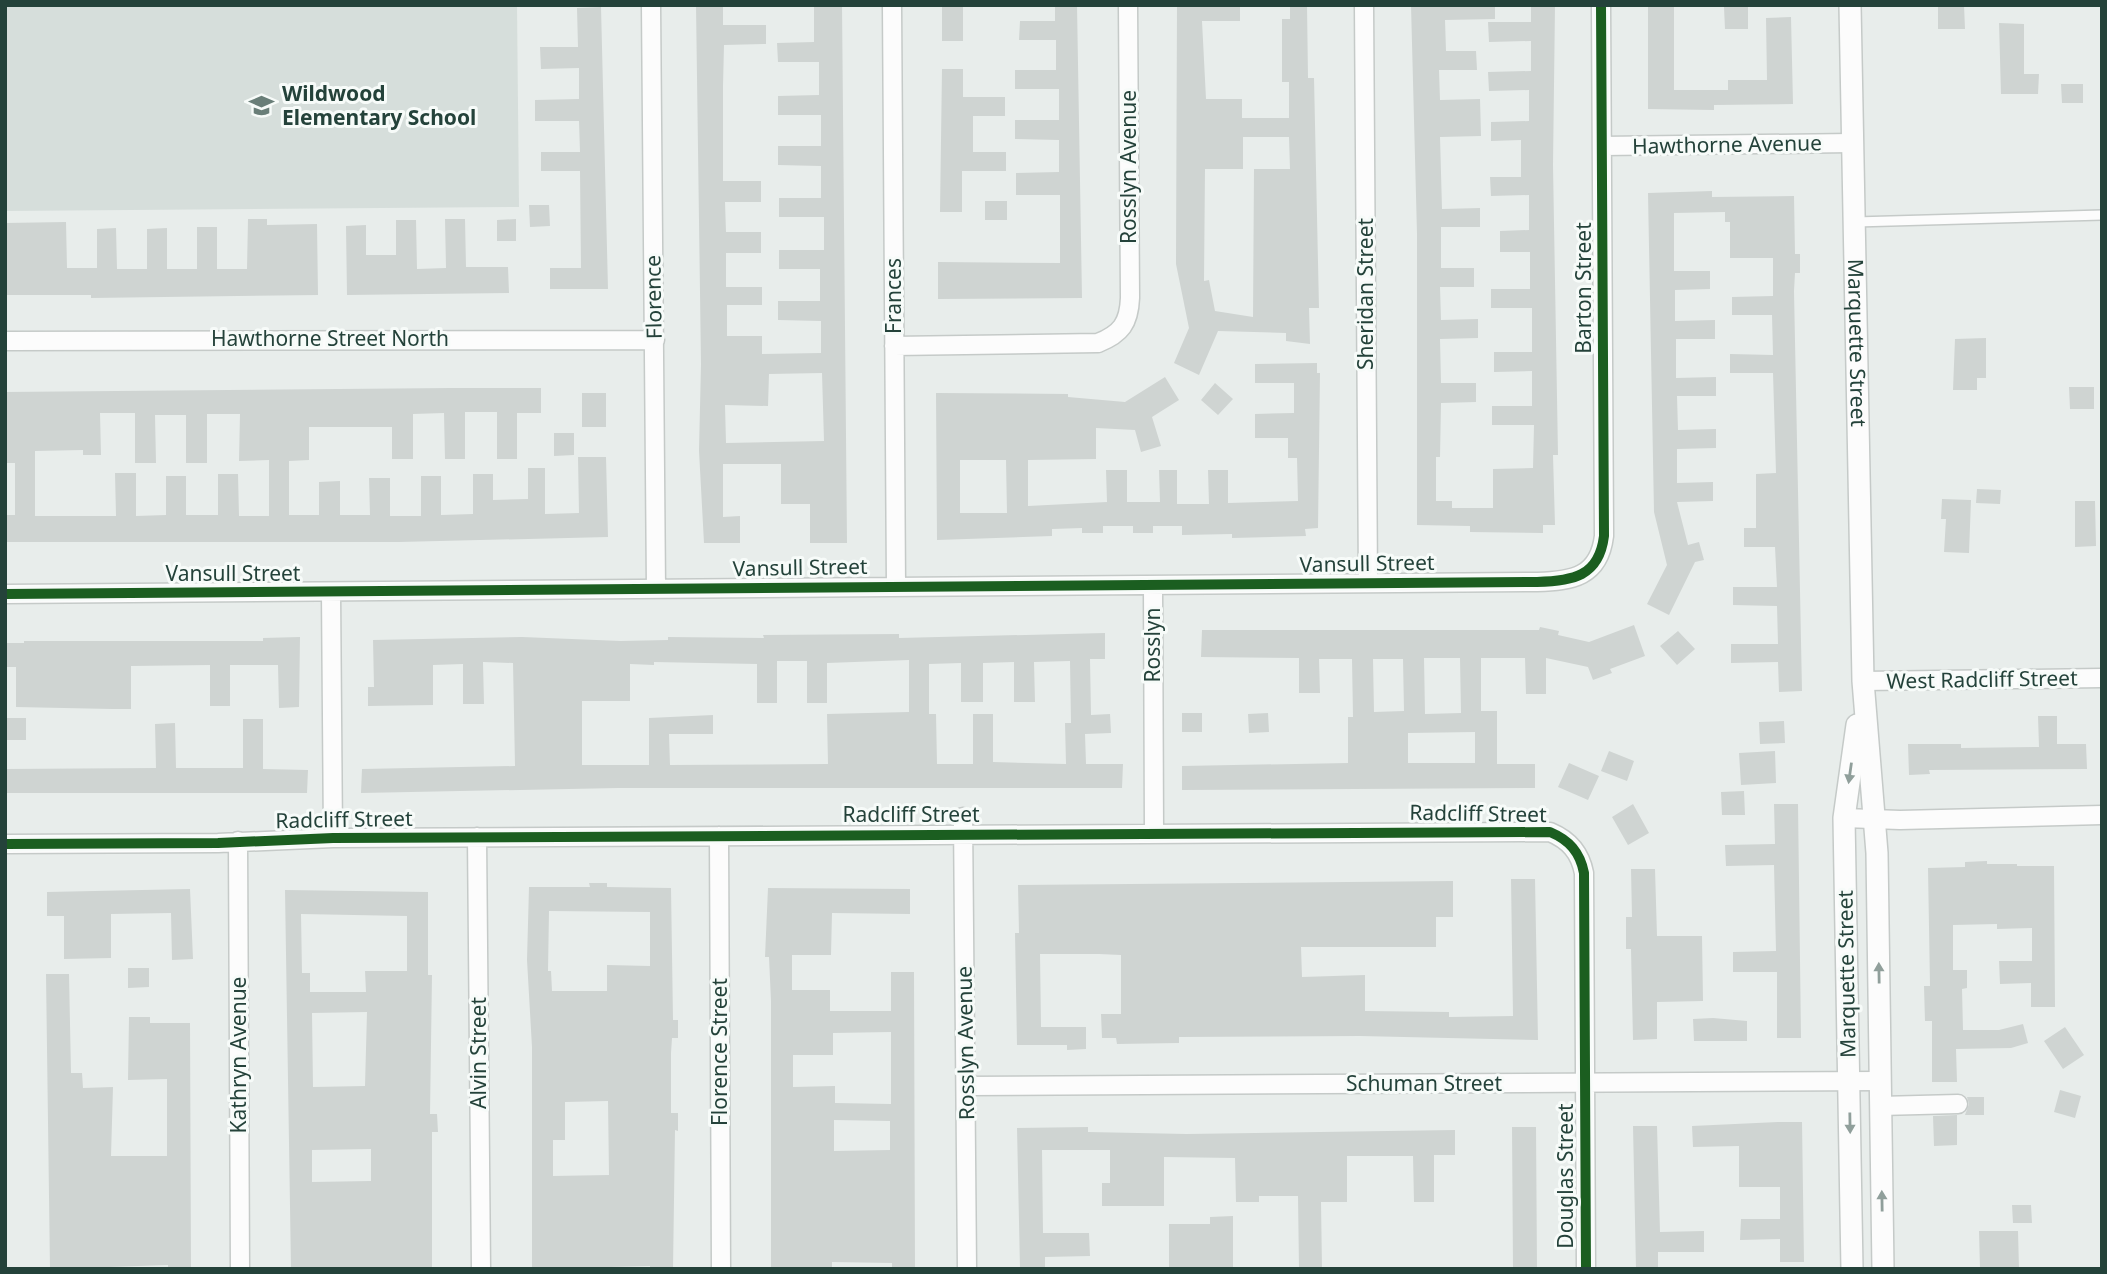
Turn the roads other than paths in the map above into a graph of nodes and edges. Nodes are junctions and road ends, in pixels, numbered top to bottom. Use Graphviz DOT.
graph roads {
  1 [pos="651,5"];
  2 [pos="892,5"];
  3 [pos="1128,5"];
  4 [pos="1364,5"];
  5 [pos="1601,5"];
  6 [pos="1850,5"];
  7 [pos="1851,144"];
  8 [pos="1602,146"];
  9 [pos="2102,215"];
  10 [pos="1852,222"];
  11 [pos="654,340"];
  12 [pos="5,341"];
  13 [pos="894,346"];
  14 [pos="1592,569"];
  15 [pos="1368,583"];
  16 [pos="1153,585"];
  17 [pos="896,586"];
  18 [pos="656,589"];
  19 [pos="331,592"];
  20 [pos="5,594"];
  21 [pos="2102,678"];
  22 [pos="1863,681"];
  23 [pos="1844,818"];
  24 [pos="1873,818"];
  25 [pos="2101,818"];
  26 [pos="963,825"];
  27 [pos="1154,833"];
  28 [pos="719,836"];
  29 [pos="477,837"];
  30 [pos="333,838"];
  31 [pos="238,841"];
  32 [pos="5,844"];
  33 [pos="1880,1081"];
  34 [pos="1849,1082"];
  35 [pos="1585,1083"];
  36 [pos="967,1086"];
  37 [pos="1958,1104"];
  38 [pos="1880,1106"];
  39 [pos="240,1269"];
  40 [pos="481,1269"];
  41 [pos="722,1269"];
  42 [pos="967,1269"];
  43 [pos="1586,1269"];
  44 [pos="1852,1269"];
  45 [pos="1884,1269"];
  1 -- 11 [label="street, Florence"];
  2 -- 13 [label="street, Frances"];
  3 -- 13 [label="street, Rosslyn Avenue"];
  4 -- 15 [label="street, Sheridan Street"];
  5 -- 8 [label="street, Barton Street"];
  6 -- 7 [label="street, Marquette Street"];
  7 -- 8 [label="street, Hawthorne Avenue"];
  7 -- 10 [label="street, Marquette Street"];
  8 -- 14 [label="street, Barton Street"];
  9 -- 10 [label="lane"];
  10 -- 22 [label="street, Marquette Street"];
  11 -- 12 [label="street, Hawthorne Street North"];
  11 -- 18 [label="street, Florence"];
  13 -- 17 [label="street, Frances"];
  14 -- 15 [label="street, Vansull Street"];
  15 -- 16 [label="street, Vansull Street"];
  16 -- 17 [label="street, Vansull Street"];
  16 -- 27 [label="street, Rosslyn"];
  17 -- 18 [label="street, Vansull Street"];
  18 -- 19 [label="street, Vansull Street"];
  19 -- 20 [label="street, Vansull Street"];
  19 -- 30 [label="street"];
  21 -- 22 [label="street, West Radcliff Street"];
  22 -- 23 [label="street, Marquette Street, one-way"];
  22 -- 24 [label="street, Marquette Street"];
  23 -- 24 [label="street"];
  23 -- 34 [label="street, Marquette Street"];
  24 -- 25 [label="street"];
  33 -- 24 [label="street, Marquette Street, one-way"];
  26 -- 27 [label="street, Radcliff Street"];
  26 -- 28 [label="street, Radcliff Street"];
  26 -- 36 [label="street, Rosslyn Avenue"];
  27 -- 35 [label="street, Radcliff Street"];
  28 -- 29 [label="street, Radcliff Street"];
  28 -- 41 [label="street, Florence Street"];
  29 -- 30 [label="street, Radcliff Street"];
  29 -- 40 [label="street, Alvin Street"];
  30 -- 31 [label="street, Radcliff Street"];
  31 -- 32 [label="street, Radcliff Street"];
  31 -- 39 [label="street, Kathryn Avenue"];
  33 -- 34 [label="street, Schuman Street"];
  33 -- 38 [label="street, Marquette Street"];
  34 -- 35 [label="street, Schuman Street"];
  34 -- 44 [label="street, Marquette Street, one-way"];
  35 -- 36 [label="street, Schuman Street"];
  35 -- 43 [label="street, Douglas Street"];
  36 -- 42 [label="street, Rosslyn Avenue"];
  37 -- 38 [label="street"];
  45 -- 38 [label="street, Marquette Street, one-way"];
}
